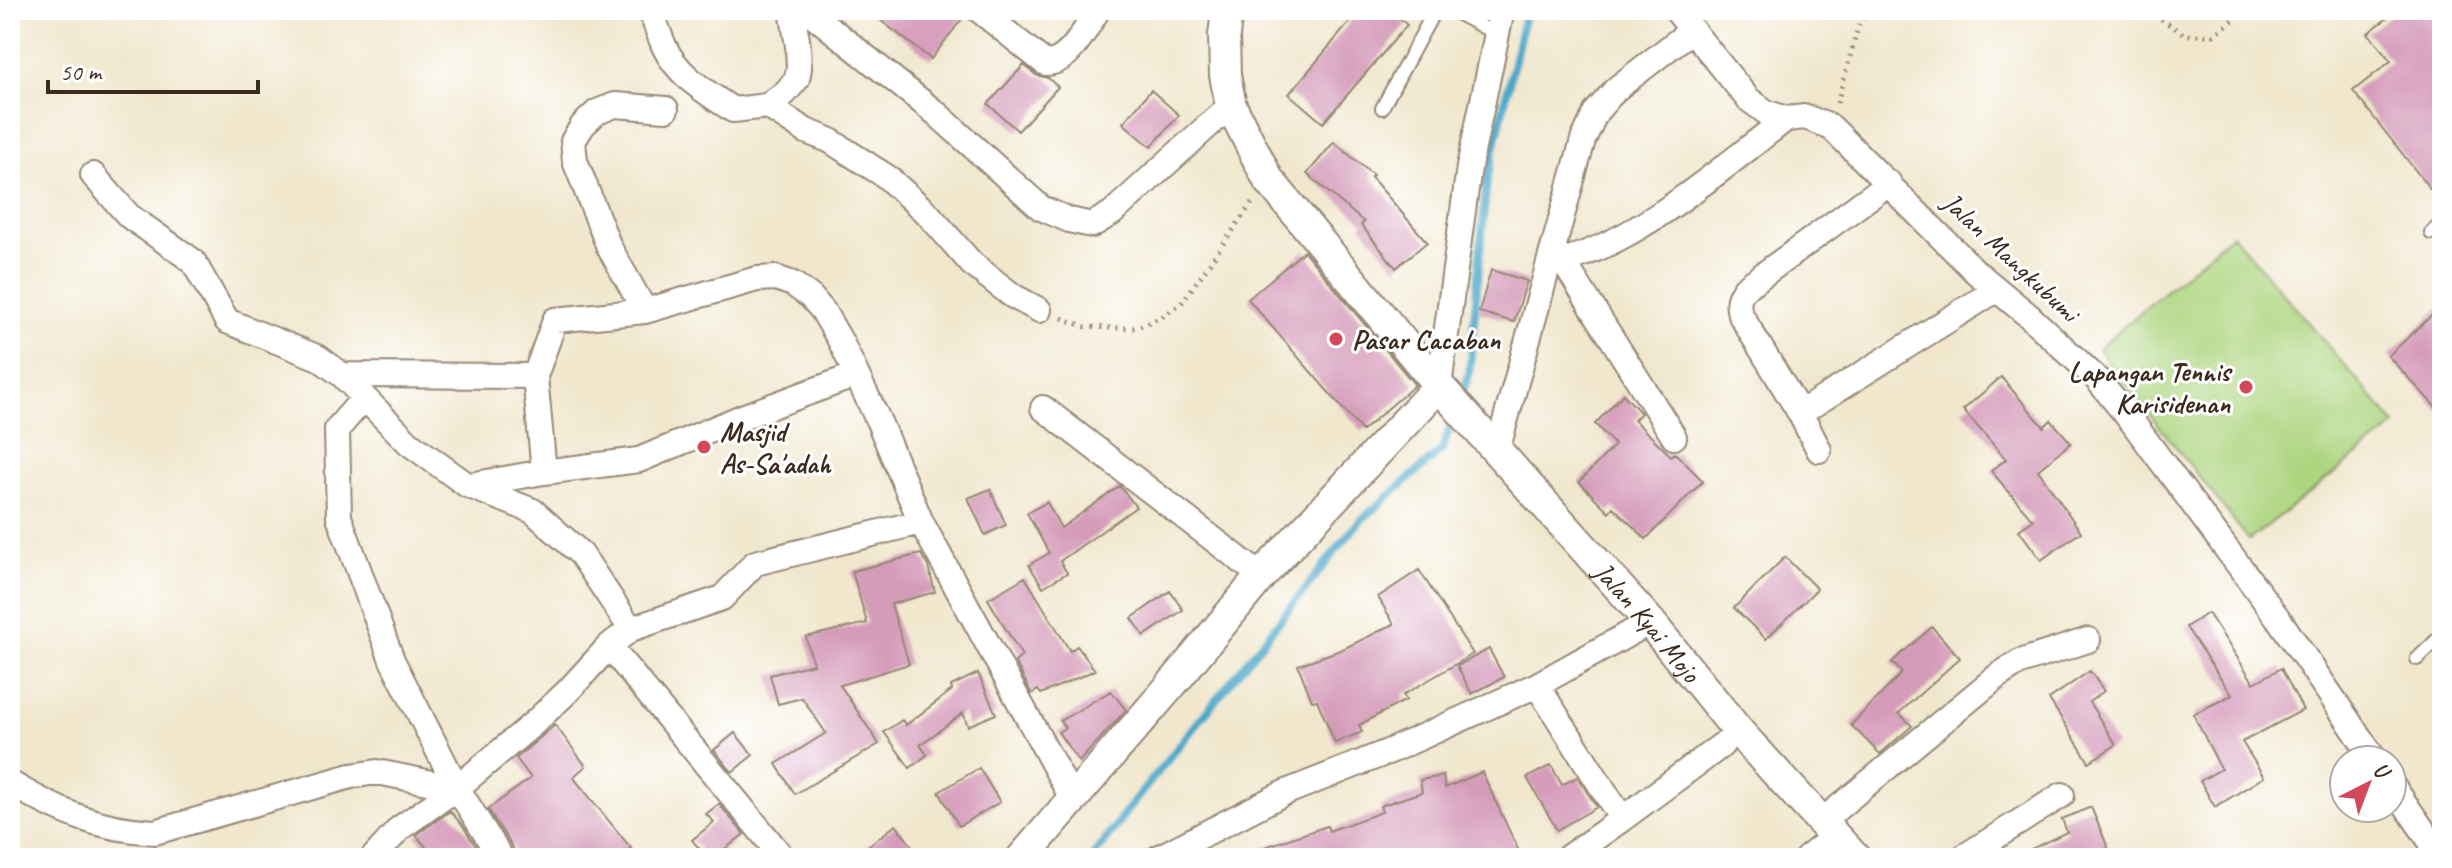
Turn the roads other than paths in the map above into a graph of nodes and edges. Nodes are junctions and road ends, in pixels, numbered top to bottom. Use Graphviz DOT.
graph roads {
  1 [pos="650,10"];
  2 [pos="792,10"];
  3 [pos="807,10"];
  4 [pos="979,10"];
  5 [pos="1098,10"];
  6 [pos="1227,10"];
  7 [pos="1435,10"];
  8 [pos="1451,10"];
  9 [pos="1676,10"];
  10 [pos="1499,22"];
  11 [pos="1692,30"];
  12 [pos="767,106"];
  13 [pos="1382,108"];
  14 [pos="666,109"];
  15 [pos="1221,114"];
  16 [pos="1786,119"];
  17 [pos="93,175"];
  18 [pos="1889,183"];
  19 [pos="2442,223"];
  20 [pos="2431,233"];
  21 [pos="1557,262"];
  22 [pos="1996,290"];
  23 [pos="1039,310"];
  24 [pos="645,311"];
  25 [pos="342,375"];
  26 [pos="856,375"];
  27 [pos="535,376"];
  28 [pos="1442,390"];
  29 [pos="364,398"];
  30 [pos="1043,408"];
  31 [pos="1800,413"];
  32 [pos="1674,437"];
  33 [pos="1490,442"];
  34 [pos="1819,450"];
  35 [pos="544,472"];
  36 [pos="467,485"];
  37 [pos="921,522"];
  38 [pos="1261,576"];
  39 [pos="1650,622"];
  40 [pos="631,629"];
  41 [pos="2442,635"];
  42 [pos="2088,640"];
  43 [pos="609,646"];
  44 [pos="2417,659"];
  45 [pos="1537,685"];
  46 [pos="2364,744"];
  47 [pos="1722,745"];
  48 [pos="10,783"];
  49 [pos="457,788"];
  50 [pos="2062,795"];
  51 [pos="1072,798"];
  52 [pos="2408,808"];
  53 [pos="1622,819"];
  54 [pos="1837,839"];
  55 [pos="373,858"];
  56 [pos="501,858"];
  57 [pos="783,858"];
  58 [pos="1022,858"];
  59 [pos="1158,858"];
  60 [pos="1567,858"];
  61 [pos="1807,858"];
  62 [pos="1962,858"];
  63 [pos="2442,858"];
  1 -- 12 [label="street"];
  2 -- 12 [label="street"];
  3 -- 15 [label="street"];
  4 -- 5 [label="street"];
  6 -- 28 [label="street, Jalan Kyai Mojo"];
  7 -- 13 [label="lane"];
  8 -- 10 [label="lane"];
  9 -- 11 [label="street"];
  10 -- 28 [label="street"];
  11 -- 16 [label="street"];
  11 -- 21 [label="street"];
  12 -- 23 [label="street"];
  14 -- 24 [label="street"];
  16 -- 18 [label="street, Jalan Mangkubumi"];
  16 -- 21 [label="street"];
  17 -- 25 [label="street"];
  18 -- 22 [label="street, Jalan Mangkubumi"];
  18 -- 31 [label="street"];
  19 -- 20 [label="lane"];
  21 -- 32 [label="street"];
  21 -- 33 [label="street"];
  22 -- 31 [label="street"];
  22 -- 46 [label="street, Jalan Mangkubumi"];
  24 -- 26 [label="street"];
  24 -- 27 [label="street"];
  25 -- 27 [label="street"];
  25 -- 29 [label="street"];
  26 -- 35 [label="street"];
  26 -- 37 [label="street"];
  27 -- 35 [label="street"];
  28 -- 33 [label="street, Jalan Kyai Mojo"];
  28 -- 38 [label="street"];
  29 -- 36 [label="street"];
  29 -- 49 [label="street"];
  30 -- 38 [label="street"];
  31 -- 34 [label="street"];
  33 -- 39 [label="street, Jalan Kyai Mojo"];
  35 -- 36 [label="street"];
  36 -- 40 [label="street"];
  37 -- 40 [label="street"];
  37 -- 51 [label="street"];
  38 -- 51 [label="street"];
  39 -- 45 [label="street"];
  39 -- 54 [label="street, Jalan Kyai Mojo"];
  40 -- 43 [label="street"];
  41 -- 44 [label="lane"];
  42 -- 54 [label="street"];
  43 -- 49 [label="street"];
  43 -- 57 [label="street"];
  45 -- 53 [label="street"];
  45 -- 59 [label="street"];
  47 -- 53 [label="street"];
  48 -- 49 [label="street"];
  49 -- 55 [label="street"];
  49 -- 56 [label="street"];
  50 -- 62 [label="street"];
  51 -- 58 [label="street"];
  52 -- 63 [label="street"];
  53 -- 60 [label="street"];
  54 -- 61 [label="street"];
}
